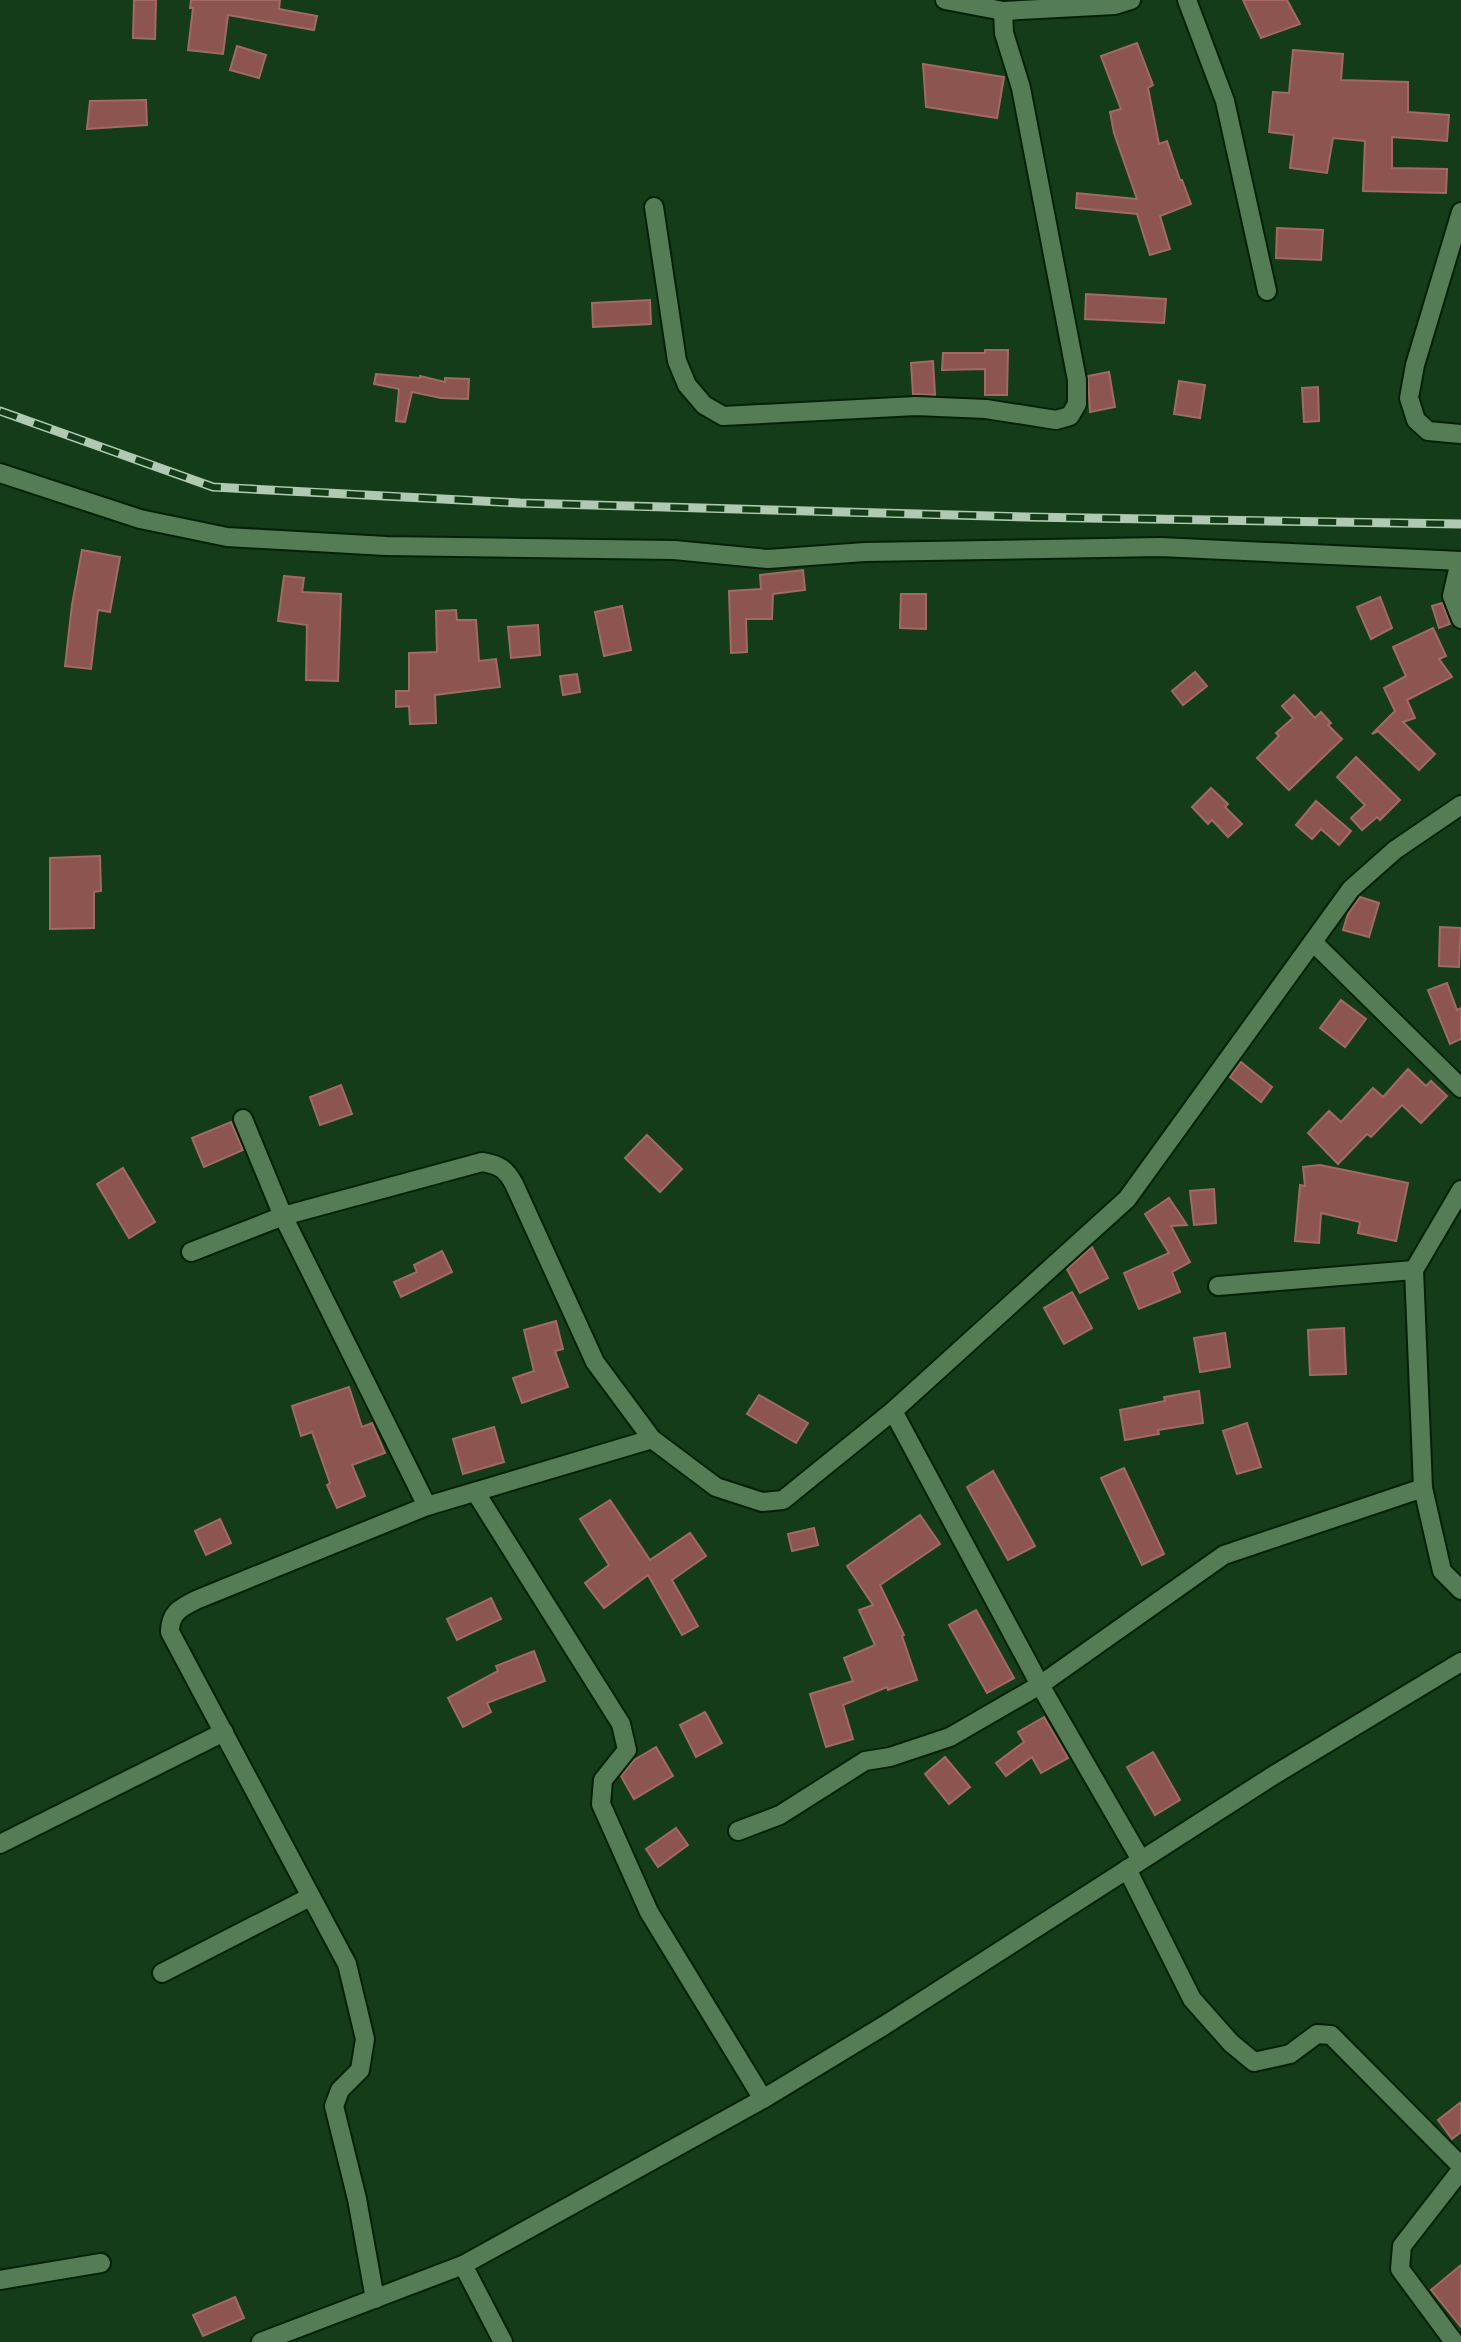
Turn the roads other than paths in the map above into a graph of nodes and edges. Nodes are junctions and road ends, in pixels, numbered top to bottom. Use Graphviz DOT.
graph roads {
  1 [pos="945,0"];
  2 [pos="1131,0"];
  3 [pos="1187,0"];
  4 [pos="1003,11"];
  5 [pos="654,207"];
  6 [pos="1461,212"];
  7 [pos="1267,291"];
  8 [pos="1461,434"];
  9 [pos="0,473"];
  10 [pos="1460,561"];
  11 [pos="1461,619"];
  12 [pos="1461,805"];
  13 [pos="1314,943"];
  14 [pos="1461,1088"];
  15 [pos="243,1119"];
  16 [pos="1461,1190"];
  17 [pos="283,1216"];
  18 [pos="191,1252"];
  19 [pos="1414,1270"];
  20 [pos="1218,1286"];
  21 [pos="893,1411"];
  22 [pos="652,1439"];
  23 [pos="1423,1488"];
  24 [pos="476,1493"];
  25 [pos="427,1506"];
  26 [pos="1461,1590"];
  27 [pos="1461,1662"];
  28 [pos="1040,1685"];
  29 [pos="224,1732"];
  30 [pos="738,1831"];
  31 [pos="0,1844"];
  32 [pos="1134,1864"];
  33 [pos="310,1897"];
  34 [pos="162,1973"];
  35 [pos="763,2099"];
  36 [pos="1461,2168"];
  37 [pos="101,2263"];
  38 [pos="463,2265"];
  39 [pos="0,2280"];
  40 [pos="375,2299"];
  41 [pos="261,2342"];
  42 [pos="503,2342"];
  43 [pos="1454,2342"];
  1 -- 4 [label="street"];
  2 -- 4 [label="street"];
  3 -- 7 [label="street"];
  4 -- 5 [label="street"];
  6 -- 8 [label="street"];
  9 -- 10 [label="street"];
  10 -- 11 [label="street"];
  12 -- 13 [label="street"];
  13 -- 14 [label="street"];
  13 -- 21 [label="street"];
  15 -- 17 [label="street"];
  16 -- 19 [label="street"];
  17 -- 18 [label="street"];
  17 -- 22 [label="street"];
  17 -- 25 [label="street"];
  19 -- 20 [label="street"];
  19 -- 23 [label="street"];
  21 -- 22 [label="street"];
  21 -- 28 [label="street"];
  22 -- 24 [label="street"];
  23 -- 26 [label="street"];
  23 -- 28 [label="street"];
  24 -- 25 [label="street"];
  24 -- 35 [label="street"];
  25 -- 29 [label="street"];
  27 -- 32 [label="street"];
  28 -- 30 [label="street"];
  28 -- 32 [label="street"];
  29 -- 31 [label="street"];
  29 -- 33 [label="street"];
  32 -- 35 [label="street"];
  32 -- 36 [label="street"];
  33 -- 34 [label="street"];
  33 -- 40 [label="street"];
  35 -- 38 [label="street"];
  36 -- 43 [label="street"];
  37 -- 39 [label="street"];
  38 -- 40 [label="street"];
  38 -- 42 [label="street"];
  40 -- 41 [label="street"];
}
